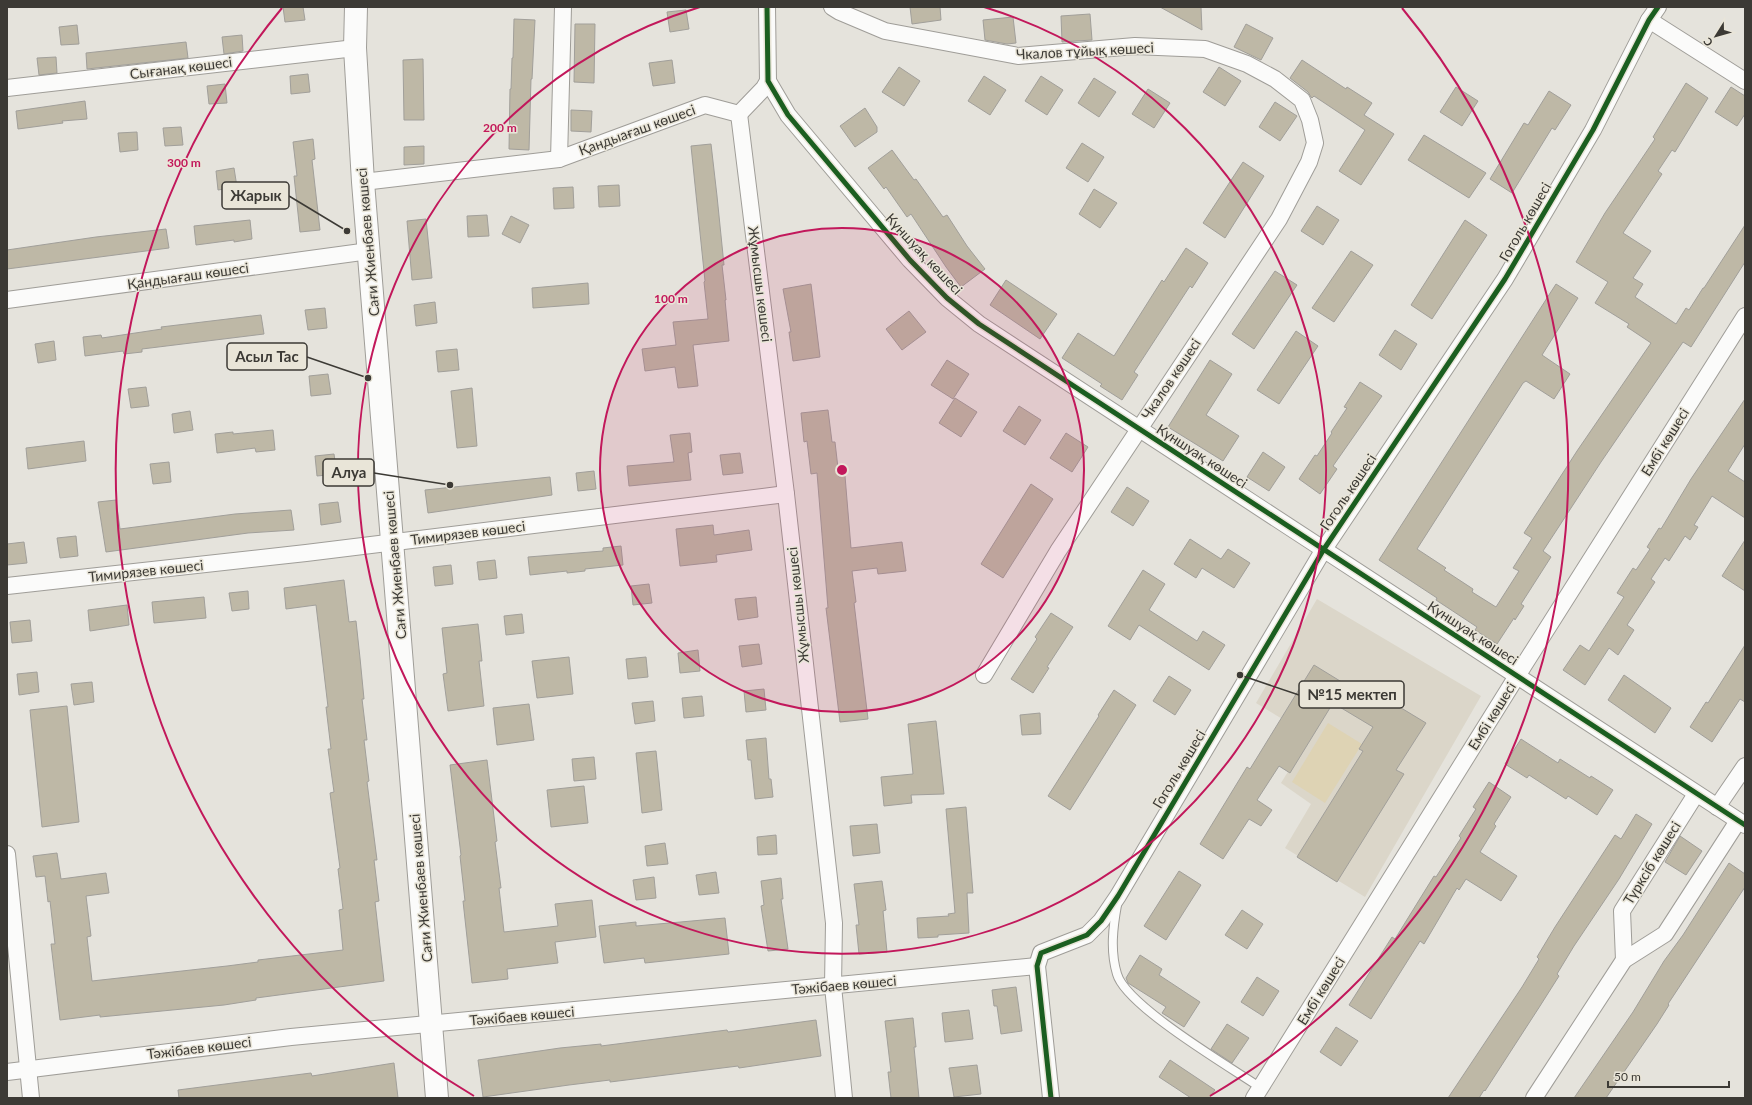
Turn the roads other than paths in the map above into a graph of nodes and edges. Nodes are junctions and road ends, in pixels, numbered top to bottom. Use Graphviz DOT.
graph roads {
  1 [pos="356,7"];
  2 [pos="563,7"];
  3 [pos="767,7"];
  4 [pos="1658,7"];
  5 [pos="836,10"];
  6 [pos="1649,20"];
  7 [pos="355,48"];
  8 [pos="768,81"];
  9 [pos="1745,81"];
  10 [pos="7,88"];
  11 [pos="739,114"];
  12 [pos="1315,143"];
  13 [pos="559,159"];
  14 [pos="363,182"];
  15 [pos="369,251"];
  16 [pos="7,300"];
  17 [pos="1745,316"];
  18 [pos="1138,428"];
  19 [pos="786,494"];
  20 [pos="394,543"];
  21 [pos="1324,549"];
  22 [pos="7,586"];
  23 [pos="984,675"];
  24 [pos="1517,676"];
  25 [pos="1745,766"];
  26 [pos="1696,794"];
  27 [pos="1717,807"];
  28 [pos="1742,823"];
  29 [pos="7,854"];
  30 [pos="1118,896"];
  31 [pos="1039,960"];
  32 [pos="1624,960"];
  33 [pos="833,986"];
  34 [pos="432,1024"];
  35 [pos="29,1070"];
  36 [pos="7,1072"];
  37 [pos="1257,1093"];
  38 [pos="30,1098"];
  39 [pos="437,1098"];
  40 [pos="844,1098"];
  41 [pos="1051,1098"];
  42 [pos="1534,1098"];
  1 -- 7 [label="main road, Сағи Жиенбаев көшесі"];
  2 -- 13 [label="street, Қандыағаш көшесі"];
  3 -- 8 [label="street, Күншуақ көшесі"];
  4 -- 6 [label="street, Гоголь көшесі"];
  5 -- 12 [label="street, Чкалов тұйық көшесі"];
  6 -- 9 [label="street"];
  6 -- 21 [label="street, Гоголь көшесі"];
  7 -- 10 [label="street, Сығанақ көшесі"];
  7 -- 14 [label="main road, Сағи Жиенбаев көшесі"];
  8 -- 11 [label="street"];
  8 -- 18 [label="street, Күншуақ көшесі"];
  11 -- 13 [label="street, Қандыағаш көшесі"];
  11 -- 19 [label="street, Жұмысшы көшесі"];
  12 -- 18 [label="street, Чкалов көшесі"];
  13 -- 14 [label="street, Қандыағаш көшесі"];
  14 -- 15 [label="main road, Сағи Жиенбаев көшесі"];
  15 -- 16 [label="street, Қандыағаш көшесі"];
  15 -- 20 [label="main road, Сағи Жиенбаев көшесі"];
  17 -- 24 [label="street, Ембі көшесі"];
  18 -- 21 [label="street, Күншуақ көшесі"];
  18 -- 23 [label="street, Чкалов көшесі"];
  19 -- 20 [label="street, Тимирязев көшесі"];
  19 -- 33 [label="street, Жұмысшы көшесі"];
  20 -- 22 [label="street, Тимирязев көшесі"];
  20 -- 34 [label="main road, Сағи Жиенбаев көшесі"];
  21 -- 24 [label="street, Күншуақ көшесі"];
  21 -- 30 [label="street, Гоголь көшесі"];
  24 -- 26 [label="street, Күншуақ көшесі"];
  24 -- 37 [label="street, Ембі көшесі"];
  25 -- 27 [label="street"];
  26 -- 27 [label="street, Күншуақ көшесі"];
  26 -- 32 [label="street, Түрксіб көшесі"];
  27 -- 28 [label="street, Күншуақ көшесі"];
  28 -- 32 [label="street"];
  29 -- 35 [label="street"];
  30 -- 31 [label="street, Гоголь көшесі"];
  30 -- 37 [label="lane"];
  31 -- 33 [label="street, Тәжібаев көшесі"];
  31 -- 41 [label="street"];
  32 -- 42 [label="street"];
  33 -- 34 [label="street, Тәжібаев көшесі"];
  33 -- 40 [label="street, Жұмысшы көшесі"];
  34 -- 35 [label="street, Тәжібаев көшесі"];
  34 -- 39 [label="main road, Сағи Жиенбаев көшесі"];
  35 -- 36 [label="street, Тәжібаев көшесі"];
  35 -- 38 [label="street"];
}
